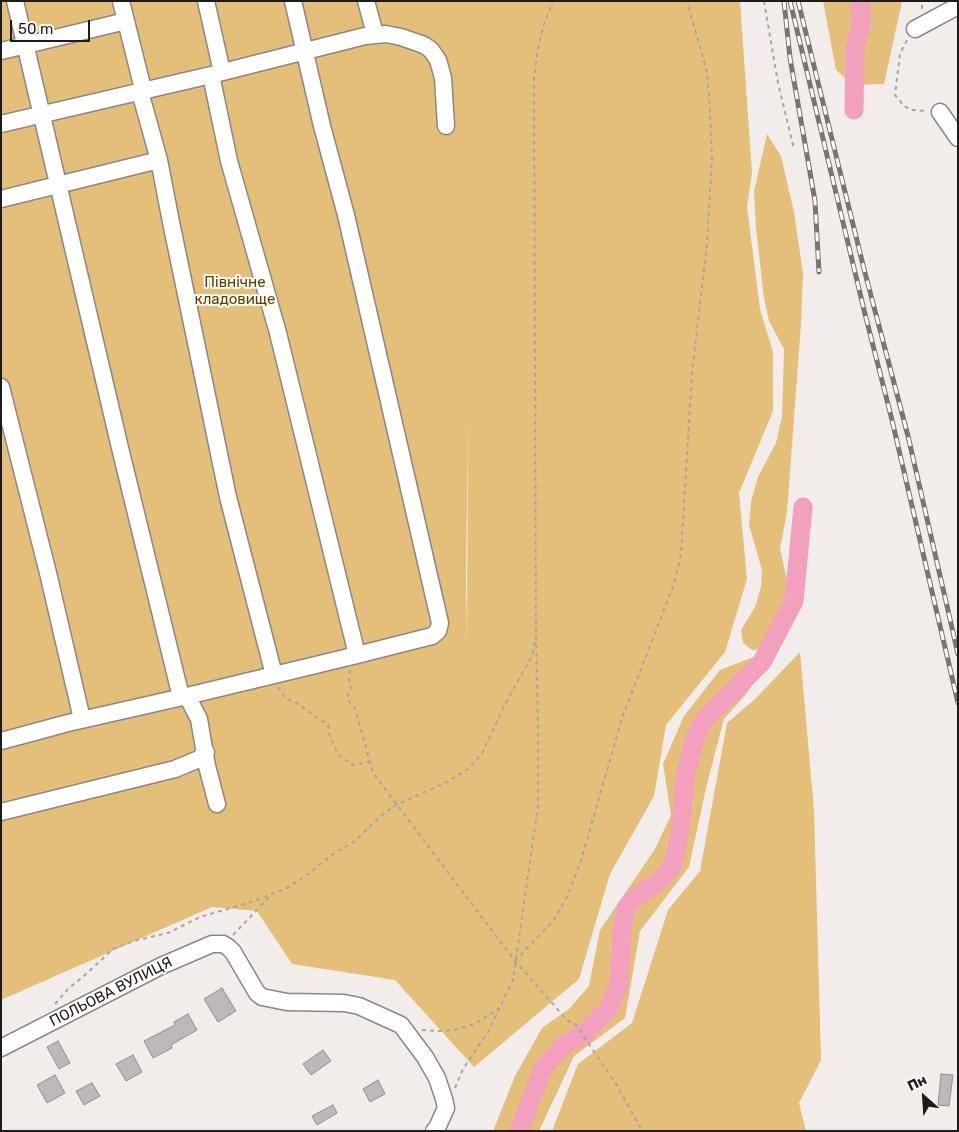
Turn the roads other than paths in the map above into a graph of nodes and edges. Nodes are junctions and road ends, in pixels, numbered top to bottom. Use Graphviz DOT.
graph roads {
  1 [pos="15,1"];
  2 [pos="121,1"];
  3 [pos="206,1"];
  4 [pos="293,1"];
  5 [pos="366,1"];
  6 [pos="958,6"];
  7 [pos="126,21"];
  8 [pos="915,29"];
  9 [pos="375,34"];
  10 [pos="25,46"];
  11 [pos="1,51"];
  12 [pos="305,52"];
  13 [pos="217,74"];
  14 [pos="142,92"];
  15 [pos="940,112"];
  16 [pos="42,114"];
  17 [pos="1,124"];
  18 [pos="446,126"];
  19 [pos="958,138"];
  20 [pos="159,160"];
  21 [pos="58,185"];
  22 [pos="1,199"];
  23 [pos="1,387"];
  24 [pos="357,655"];
  25 [pos="274,675"];
  26 [pos="184,697"];
  27 [pos="82,719"];
  28 [pos="1,741"];
  29 [pos="206,752"];
  30 [pos="217,804"];
  31 [pos="1,812"];
  32 [pos="1,1048"];
  33 [pos="434,1131"];
  1 -- 10 [label="street"];
  2 -- 7 [label="street"];
  3 -- 13 [label="street"];
  4 -- 12 [label="street"];
  5 -- 9 [label="street"];
  6 -- 8 [label="street"];
  7 -- 10 [label="street"];
  7 -- 14 [label="street"];
  9 -- 12 [label="street"];
  9 -- 18 [label="street"];
  10 -- 11 [label="street"];
  10 -- 16 [label="street"];
  12 -- 13 [label="street"];
  12 -- 24 [label="street"];
  13 -- 14 [label="street"];
  13 -- 24 [label="street"];
  14 -- 16 [label="street"];
  14 -- 20 [label="street"];
  15 -- 19 [label="street"];
  16 -- 17 [label="street"];
  16 -- 21 [label="street"];
  20 -- 21 [label="street"];
  20 -- 25 [label="street"];
  21 -- 22 [label="street"];
  21 -- 26 [label="street"];
  23 -- 27 [label="street"];
  24 -- 25 [label="street"];
  25 -- 26 [label="street"];
  26 -- 27 [label="street"];
  26 -- 29 [label="street"];
  27 -- 28 [label="street"];
  29 -- 30 [label="street"];
  29 -- 31 [label="street"];
  32 -- 33 [label="street, ПОЛЬОВА ВУЛИЦЯ"];
}
